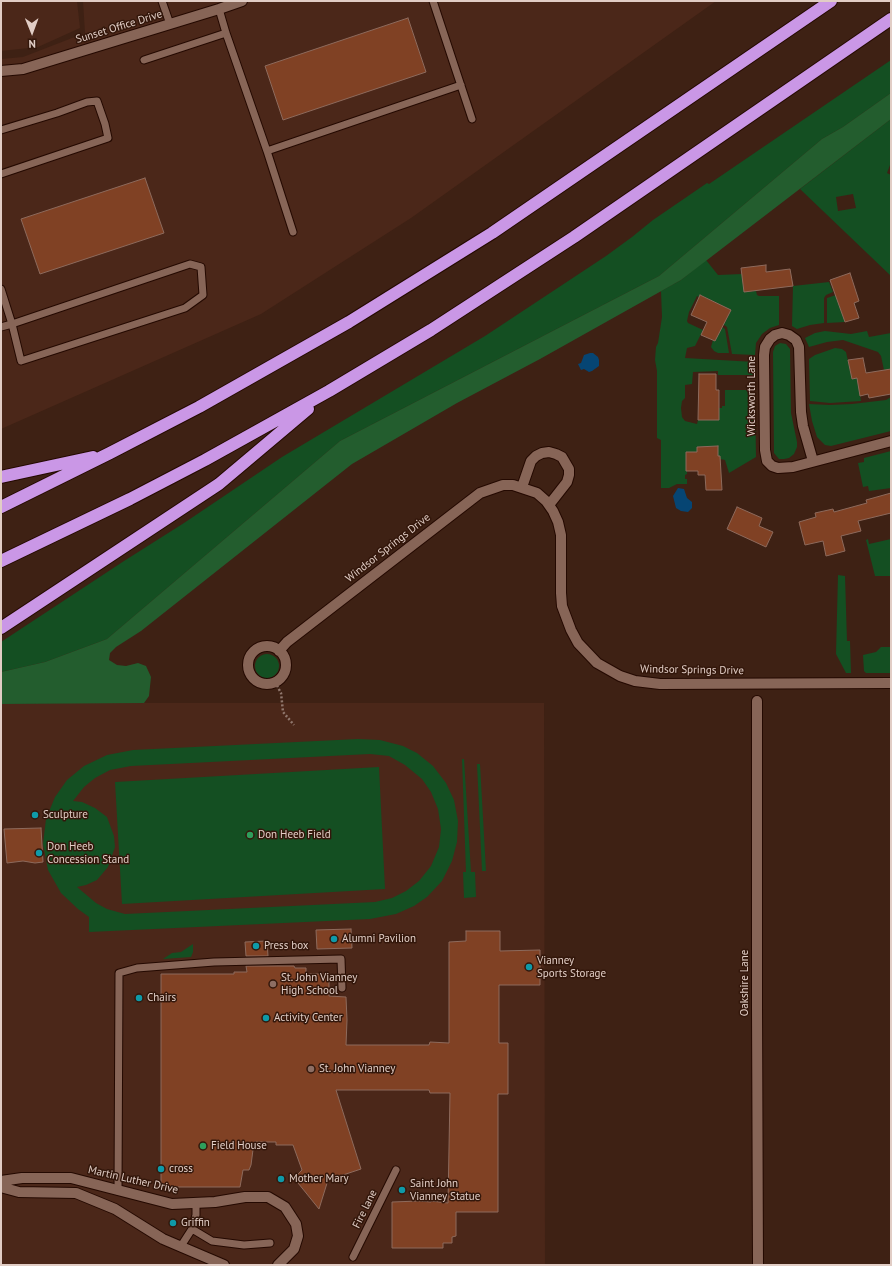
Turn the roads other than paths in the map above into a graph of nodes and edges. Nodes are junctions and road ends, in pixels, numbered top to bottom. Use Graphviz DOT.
graph roads {
  1 [pos="162,1"];
  2 [pos="242,1"];
  3 [pos="433,1"];
  4 [pos="831,1"];
  5 [pos="219,9"];
  6 [pos="891,19"];
  7 [pos="170,24"];
  8 [pos="226,33"];
  9 [pos="144,60"];
  10 [pos="1,71"];
  11 [pos="461,85"];
  12 [pos="472,119"];
  13 [pos="1,130"];
  14 [pos="267,151"];
  15 [pos="1,174"];
  16 [pos="293,232"];
  17 [pos="1,289"];
  18 [pos="12,324"];
  19 [pos="1,327"];
  20 [pos="328,391"];
  21 [pos="891,441"];
  22 [pos="110,453"];
  23 [pos="813,461"];
  24 [pos="1,477"];
  25 [pos="522,487"];
  26 [pos="549,505"];
  27 [pos="1,507"];
  28 [pos="1,561"];
  29 [pos="1,628"];
  30 [pos="279,651"];
  31 [pos="891,683"];
  32 [pos="757,701"];
  33 [pos="342,988"];
  34 [pos="396,1170"];
  35 [pos="1,1182"];
  36 [pos="1,1187"];
  37 [pos="118,1191"];
  38 [pos="196,1203"];
  39 [pos="192,1228"];
  40 [pos="270,1243"];
  41 [pos="181,1246"];
  42 [pos="353,1257"];
  43 [pos="224,1265"];
  44 [pos="278,1265"];
  45 [pos="758,1265"];
  1 -- 7 [label="lane"];
  2 -- 5 [label="street, Sunset Office Drive"];
  3 -- 11 [label="lane"];
  4 -- 22 [label="highway"];
  5 -- 7 [label="street, Sunset Office Drive"];
  5 -- 8 [label="lane"];
  6 -- 20 [label="highway"];
  7 -- 10 [label="street, Sunset Office Drive"];
  8 -- 9 [label="lane"];
  8 -- 14 [label="lane"];
  11 -- 12 [label="lane"];
  11 -- 14 [label="lane"];
  13 -- 15 [label="lane"];
  14 -- 16 [label="lane"];
  17 -- 18 [label="lane"];
  18 -- 18 [label="lane"];
  18 -- 19 [label="lane"];
  20 -- 28 [label="highway"];
  20 -- 29 [label="highway"];
  21 -- 23 [label="street, Wicksworth Lane"];
  22 -- 24 [label="highway"];
  22 -- 27 [label="highway"];
  23 -- 23 [label="street, Wicksworth Lane"];
  25 -- 26 [label="street, Windsor Springs Drive"];
  25 -- 26 [label="street"];
  25 -- 30 [label="street, Windsor Springs Drive"];
  26 -- 31 [label="street, Windsor Springs Drive"];
  30 -- 30 [label="street"];
  32 -- 45 [label="street, Oakshire Lane"];
  33 -- 37 [label="lane"];
  34 -- 42 [label="lane, Fire lane"];
  35 -- 37 [label="street, Martin Luther Drive"];
  36 -- 41 [label="street"];
  37 -- 38 [label="street, Martin Luther Drive"];
  38 -- 39 [label="lane"];
  38 -- 44 [label="street, Martin Luther Drive"];
  39 -- 40 [label="lane"];
  39 -- 41 [label="lane"];
  41 -- 43 [label="street"];
}
